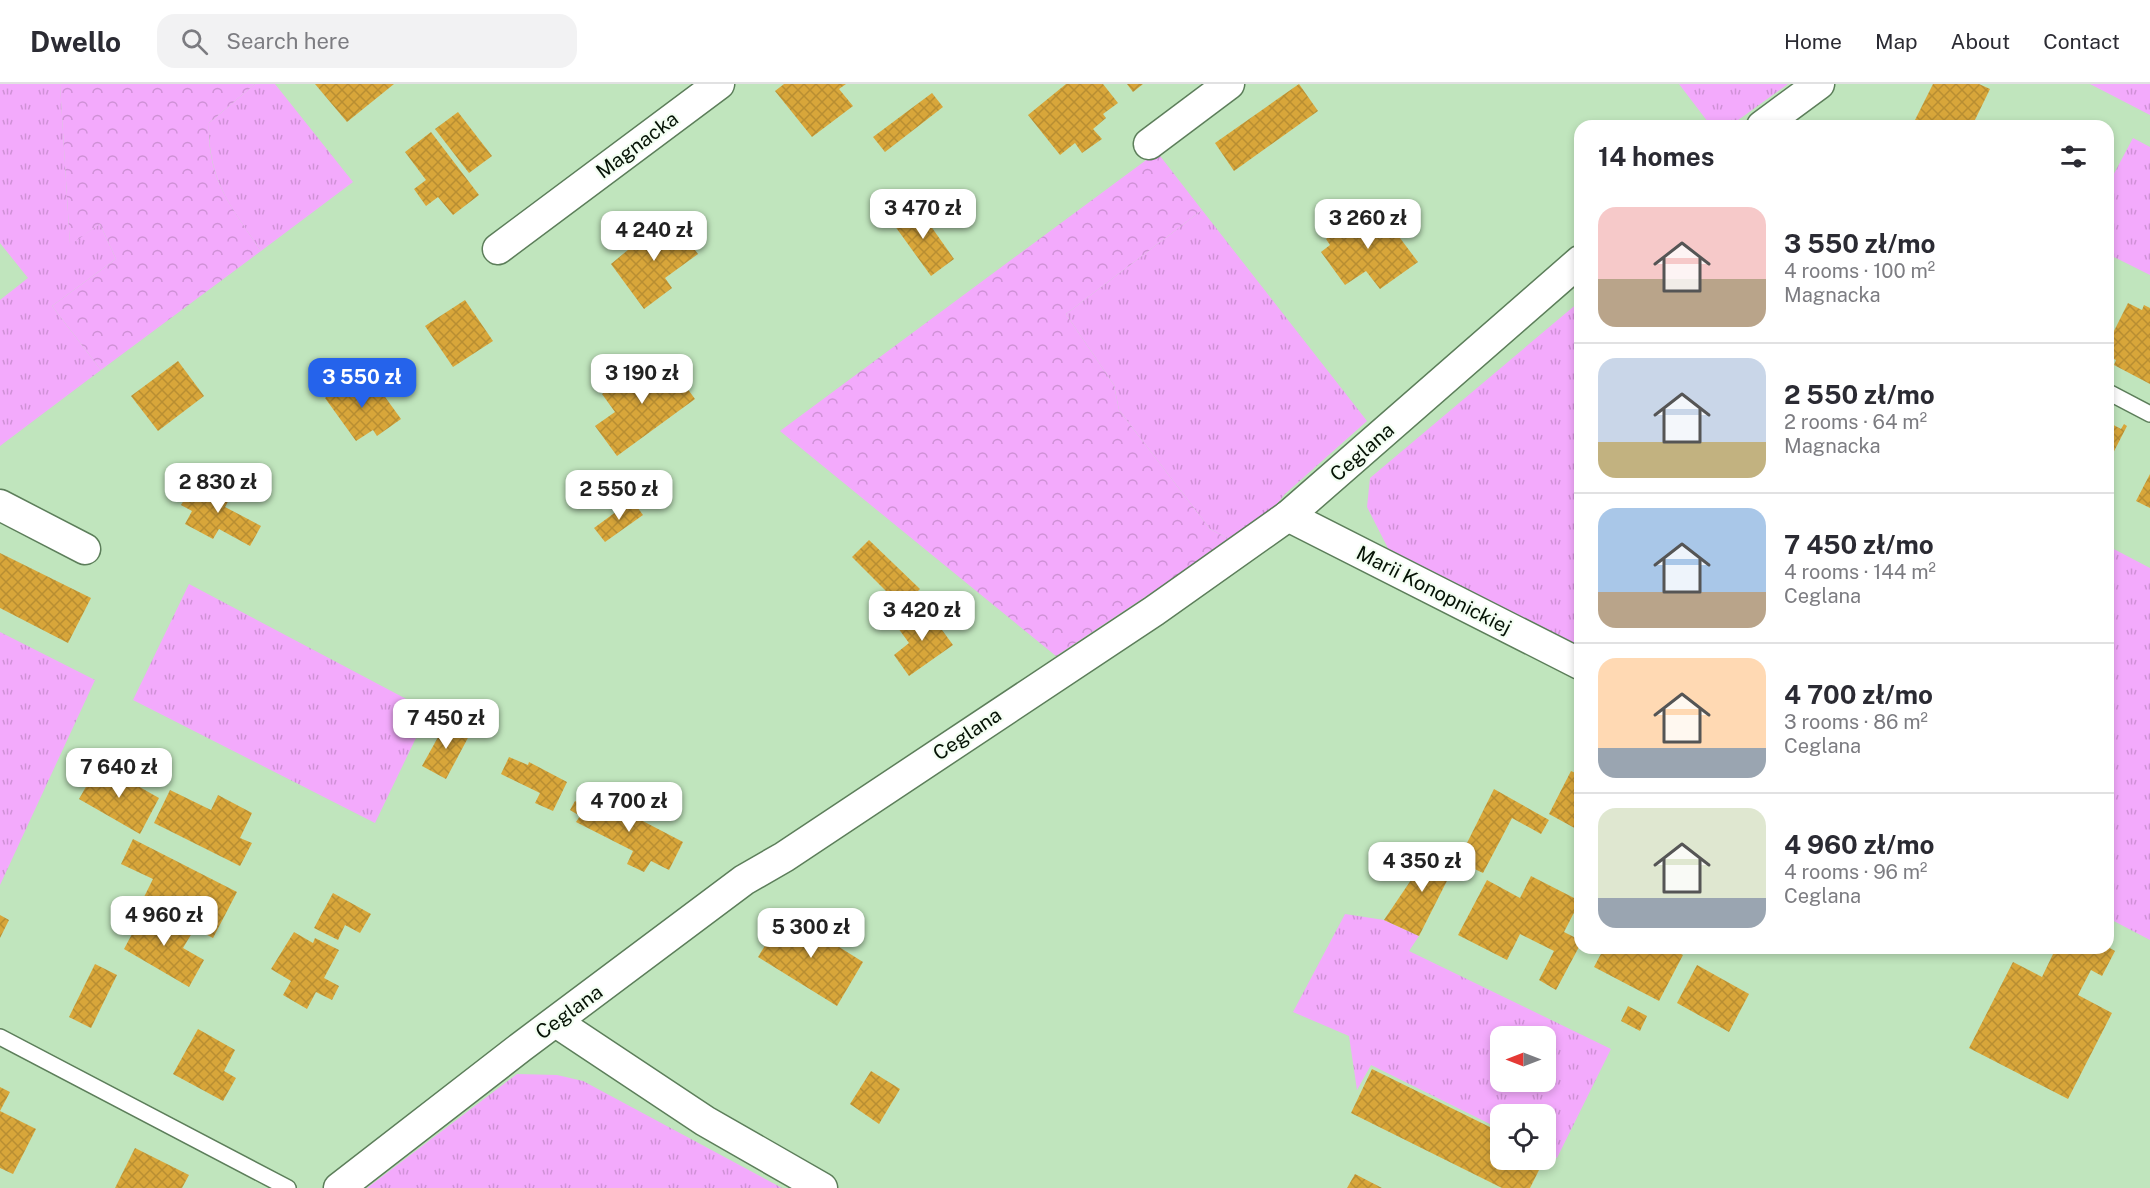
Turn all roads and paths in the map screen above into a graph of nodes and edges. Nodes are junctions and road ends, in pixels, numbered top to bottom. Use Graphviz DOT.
graph roads {
  1 [pos="719,84"];
  2 [pos="1229,84"];
  3 [pos="1819,84"];
  4 [pos="1770,120"];
  5 [pos="1149,144"];
  6 [pos="498,249"];
  7 [pos="1574,266"];
  8 [pos="2114,395"];
  9 [pos="2150,414"];
  10 [pos="0,505"];
  11 [pos="1288,516"];
  12 [pos="85,549"];
  13 [pos="1574,661"];
  14 [pos="556,1023"];
  15 [pos="0,1037"];
  16 [pos="288,1188"];
  17 [pos="339,1188"];
  18 [pos="822,1188"];
  1 -- 6 [label="street, Magnacka"];
  2 -- 5 [label="street"];
  3 -- 4 [label="street"];
  7 -- 11 [label="street, Ceglana"];
  8 -- 9 [label="lane"];
  10 -- 12 [label="street"];
  11 -- 13 [label="street, Marii Konopnickiej"];
  11 -- 14 [label="street, Ceglana"];
  14 -- 17 [label="street, Ceglana"];
  14 -- 18 [label="street"];
  15 -- 16 [label="lane"];
}
